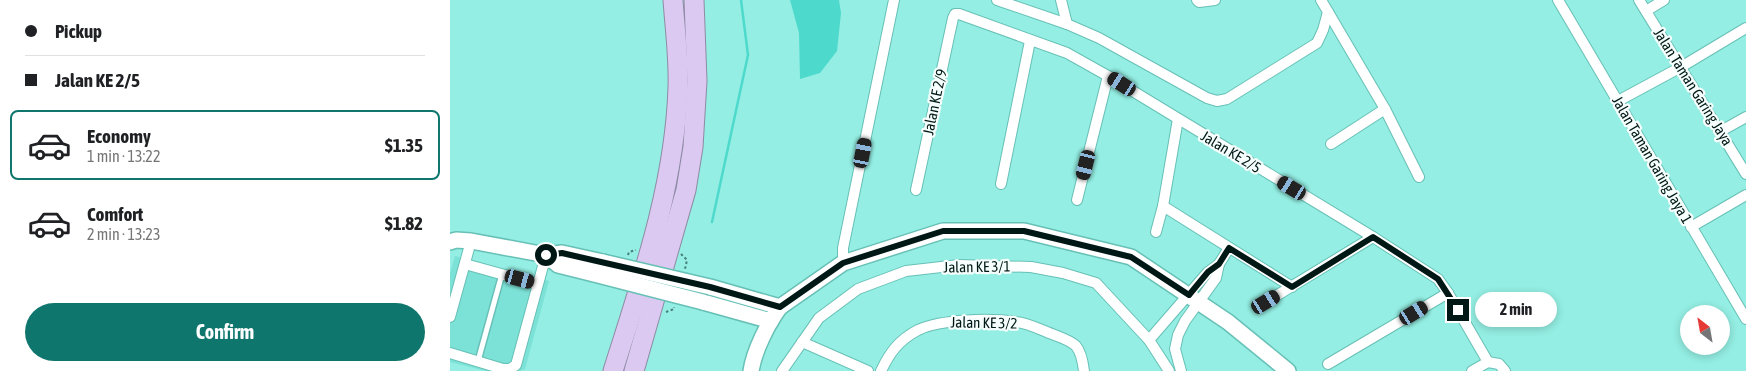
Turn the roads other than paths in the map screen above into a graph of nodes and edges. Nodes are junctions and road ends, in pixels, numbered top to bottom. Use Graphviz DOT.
graph roads {
  1 [pos="673,0"];
  2 [pos="694,0"];
  3 [pos="894,0"];
  4 [pos="998,0"];
  5 [pos="1062,0"];
  6 [pos="1197,0"];
  7 [pos="1215,0"];
  8 [pos="1321,0"];
  9 [pos="1558,0"];
  10 [pos="1639,0"];
  11 [pos="1664,0"];
  12 [pos="1646,11"];
  13 [pos="1328,12"];
  14 [pos="955,14"];
  15 [pos="1067,24"];
  16 [pos="1746,28"];
  17 [pos="1030,41"];
  18 [pos="1681,67"];
  19 [pos="1108,76"];
  20 [pos="1618,101"];
  21 [pos="1385,109"];
  22 [pos="1746,117"];
  23 [pos="1178,119"];
  24 [pos="1721,131"];
  25 [pos="1331,144"];
  26 [pos="1746,174"];
  27 [pos="1419,177"];
  28 [pos="1001,184"];
  29 [pos="916,190"];
  30 [pos="1746,195"];
  31 [pos="1077,200"];
  32 [pos="1163,206"];
  33 [pos="1691,227"];
  34 [pos="1156,232"];
  35 [pos="1373,237"];
  36 [pos="471,241"];
  37 [pos="450,242"];
  38 [pos="1229,248"];
  39 [pos="546,255"];
  40 [pos="843,263"];
  41 [pos="464,264"];
  42 [pos="600,269"];
  43 [pos="502,274"];
  44 [pos="537,284"];
  45 [pos="1292,287"];
  46 [pos="1448,293"];
  47 [pos="1194,299"];
  48 [pos="1266,302"];
  49 [pos="775,314"];
  50 [pos="450,317"];
  51 [pos="1746,320"];
  52 [pos="1149,340"];
  53 [pos="802,342"];
  54 [pos="450,353"];
  55 [pos="478,361"];
  56 [pos="1488,362"];
  57 [pos="1328,364"];
  58 [pos="613,371"];
  59 [pos="634,371"];
  60 [pos="751,371"];
  61 [pos="782,371"];
  62 [pos="868,371"];
  63 [pos="881,371"];
  64 [pos="1084,371"];
  65 [pos="1169,371"];
  66 [pos="1181,371"];
  67 [pos="1288,371"];
  68 [pos="1472,371"];
  69 [pos="1505,371"];
  1 -- 58 [label="highway"];
  2 -- 59 [label="highway"];
  3 -- 40 [label="street"];
  4 -- 15 [label="street"];
  5 -- 15 [label="street"];
  6 -- 7 [label="street"];
  8 -- 13 [label="street"];
  9 -- 20 [label="street, Jalan Taman Garing Jaya 1"];
  10 -- 12 [label="street, Jalan Taman Garing Jaya"];
  11 -- 12 [label="street"];
  12 -- 18 [label="street, Jalan Taman Garing Jaya"];
  13 -- 15 [label="street"];
  13 -- 21 [label="street"];
  14 -- 17 [label="street, Jalan KE 2/5"];
  14 -- 29 [label="street, Jalan KE 2/9"];
  16 -- 18 [label="street"];
  17 -- 19 [label="street, Jalan KE 2/5"];
  17 -- 28 [label="street"];
  18 -- 20 [label="street"];
  18 -- 24 [label="street, Jalan Taman Garing Jaya"];
  19 -- 23 [label="street, Jalan KE 2/5"];
  19 -- 31 [label="street"];
  20 -- 33 [label="street, Jalan Taman Garing Jaya 1"];
  21 -- 25 [label="street"];
  21 -- 27 [label="street"];
  22 -- 24 [label="street"];
  23 -- 32 [label="street"];
  23 -- 35 [label="street, Jalan KE 2/5"];
  24 -- 26 [label="street, Jalan Taman Garing Jaya"];
  30 -- 33 [label="street"];
  32 -- 34 [label="street"];
  32 -- 38 [label="street"];
  33 -- 51 [label="street, Jalan Taman Garing Jaya 1"];
  35 -- 45 [label="street"];
  35 -- 46 [label="street, Jalan KE 2/5"];
  36 -- 37 [label="main road"];
  36 -- 39 [label="main road"];
  36 -- 41 [label="street"];
  38 -- 45 [label="street"];
  38 -- 47 [label="street"];
  39 -- 42 [label="main road"];
  39 -- 44 [label="street"];
  40 -- 47 [label="main road"];
  40 -- 49 [label="main road"];
  41 -- 43 [label="street"];
  41 -- 50 [label="street"];
  42 -- 49 [label="main road, bridge"];
  42 -- 49 [label="main road, bridge"];
  43 -- 44 [label="street"];
  43 -- 55 [label="lane"];
  44 -- 55 [label="street"];
  45 -- 48 [label="street"];
  46 -- 56 [label="street, Jalan KE 2/5"];
  46 -- 57 [label="street"];
  47 -- 52 [label="street"];
  47 -- 66 [label="street"];
  47 -- 67 [label="main road"];
  49 -- 60 [label="main road"];
  52 -- 53 [label="street, Jalan KE 3/1"];
  52 -- 65 [label="street, Jalan KE 3/1"];
  53 -- 61 [label="street, Jalan KE 3/1"];
  53 -- 62 [label="street"];
  54 -- 55 [label="street"];
  56 -- 68 [label="street"];
  56 -- 69 [label="street"];
  63 -- 64 [label="street, Jalan KE 3/2"];
}
